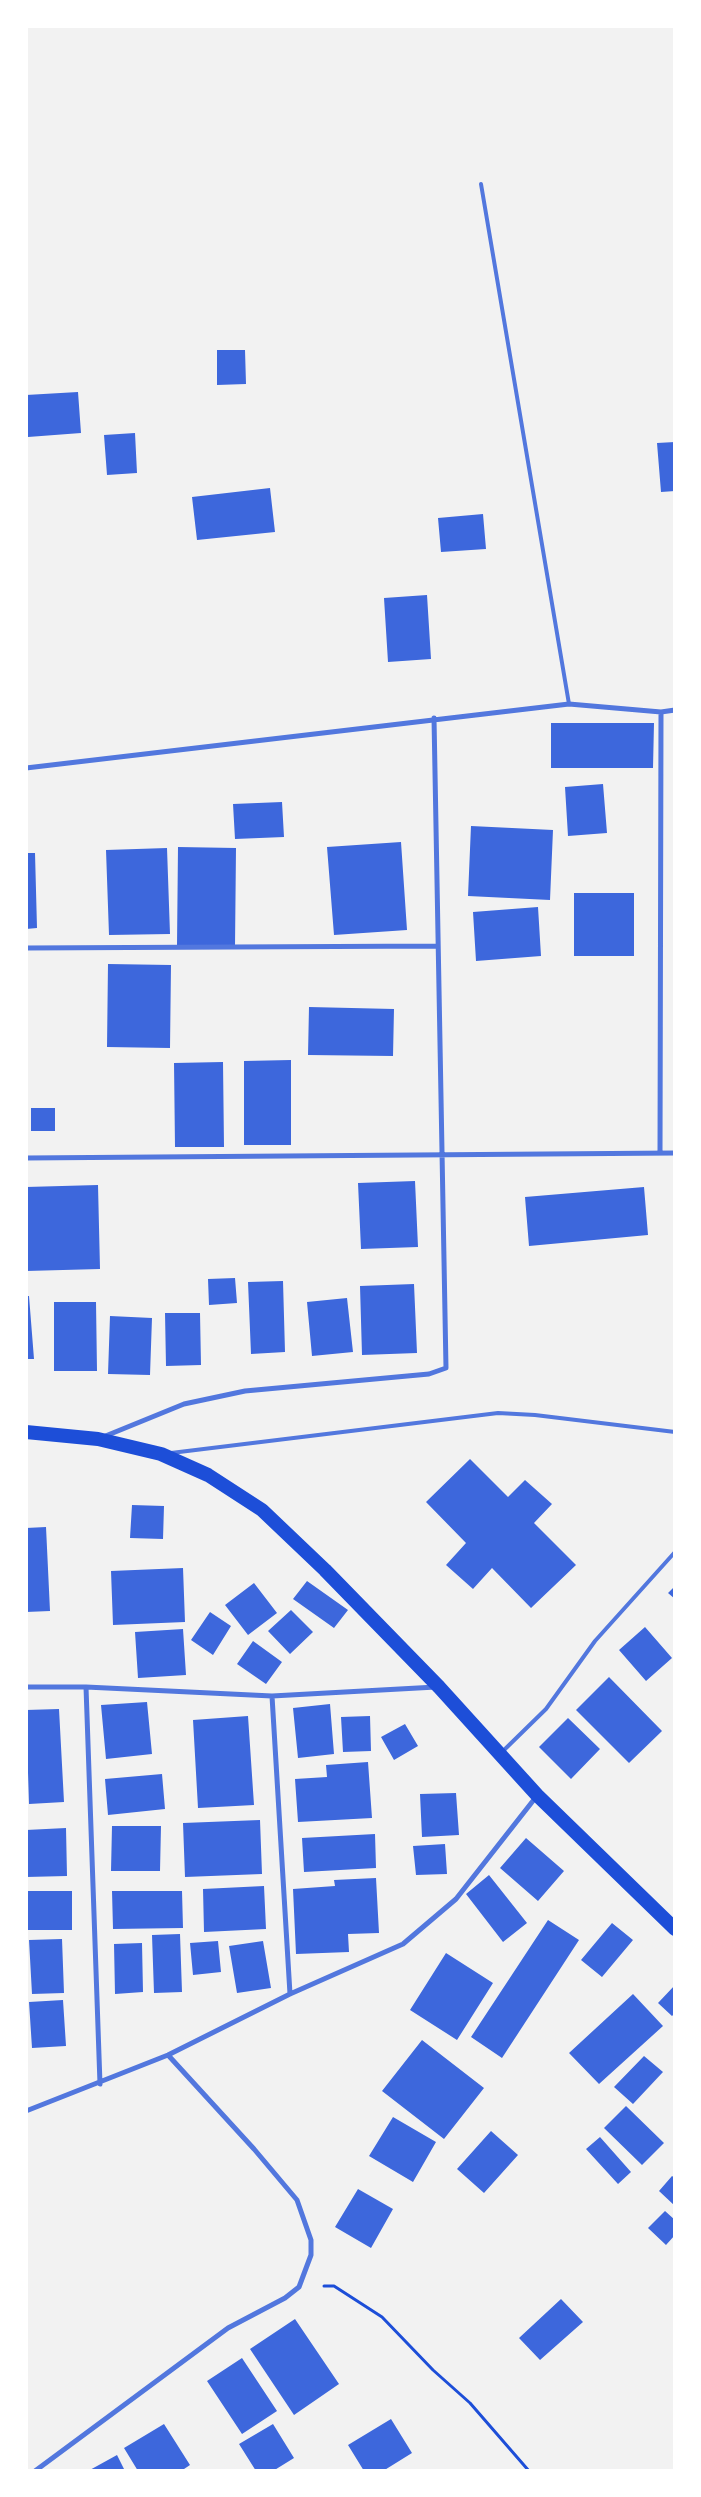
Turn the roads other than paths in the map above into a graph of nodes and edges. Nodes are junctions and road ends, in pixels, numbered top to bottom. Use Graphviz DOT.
graph roads {
  1 [pos="481,184"];
  2 [pos="569,704"];
  3 [pos="675,710"];
  4 [pos="661,712"];
  5 [pos="434,718"];
  6 [pos="26,768"];
  7 [pos="438,946"];
  8 [pos="26,948"];
  9 [pos="660,1153"];
  10 [pos="675,1153"];
  11 [pos="443,1156"];
  12 [pos="26,1158"];
  13 [pos="26,1432"];
  14 [pos="675,1432"];
  15 [pos="98,1439"];
  16 [pos="161,1454"];
  17 [pos="675,1552"];
  18 [pos="26,1687"];
  19 [pos="86,1687"];
  20 [pos="439,1687"];
  21 [pos="272,1696"];
  22 [pos="501,1754"];
  23 [pos="537,1796"];
  24 [pos="675,1929"];
  25 [pos="290,1994"];
  26 [pos="168,2055"];
  27 [pos="100,2084"];
  28 [pos="26,2111"];
  29 [pos="35,2471"];
  1 -- 2 [label="lane"];
  2 -- 4 [label="street"];
  2 -- 5 [label="street"];
  3 -- 4 [label="street"];
  4 -- 9 [label="street"];
  5 -- 6 [label="street"];
  5 -- 7 [label="street"];
  7 -- 8 [label="street"];
  7 -- 11 [label="street"];
  9 -- 10 [label="street"];
  9 -- 11 [label="street"];
  11 -- 12 [label="street"];
  11 -- 15 [label="street"];
  13 -- 15 [label="highway"];
  14 -- 16 [label="lane"];
  15 -- 16 [label="highway"];
  16 -- 20 [label="highway"];
  17 -- 22 [label="lane"];
  18 -- 19 [label="street"];
  19 -- 21 [label="street"];
  19 -- 27 [label="street"];
  20 -- 21 [label="street"];
  20 -- 22 [label="highway"];
  21 -- 25 [label="street"];
  22 -- 23 [label="highway"];
  23 -- 24 [label="highway"];
  23 -- 25 [label="street"];
  25 -- 26 [label="street"];
  26 -- 27 [label="street"];
  26 -- 29 [label="street"];
  27 -- 28 [label="street"];
}
